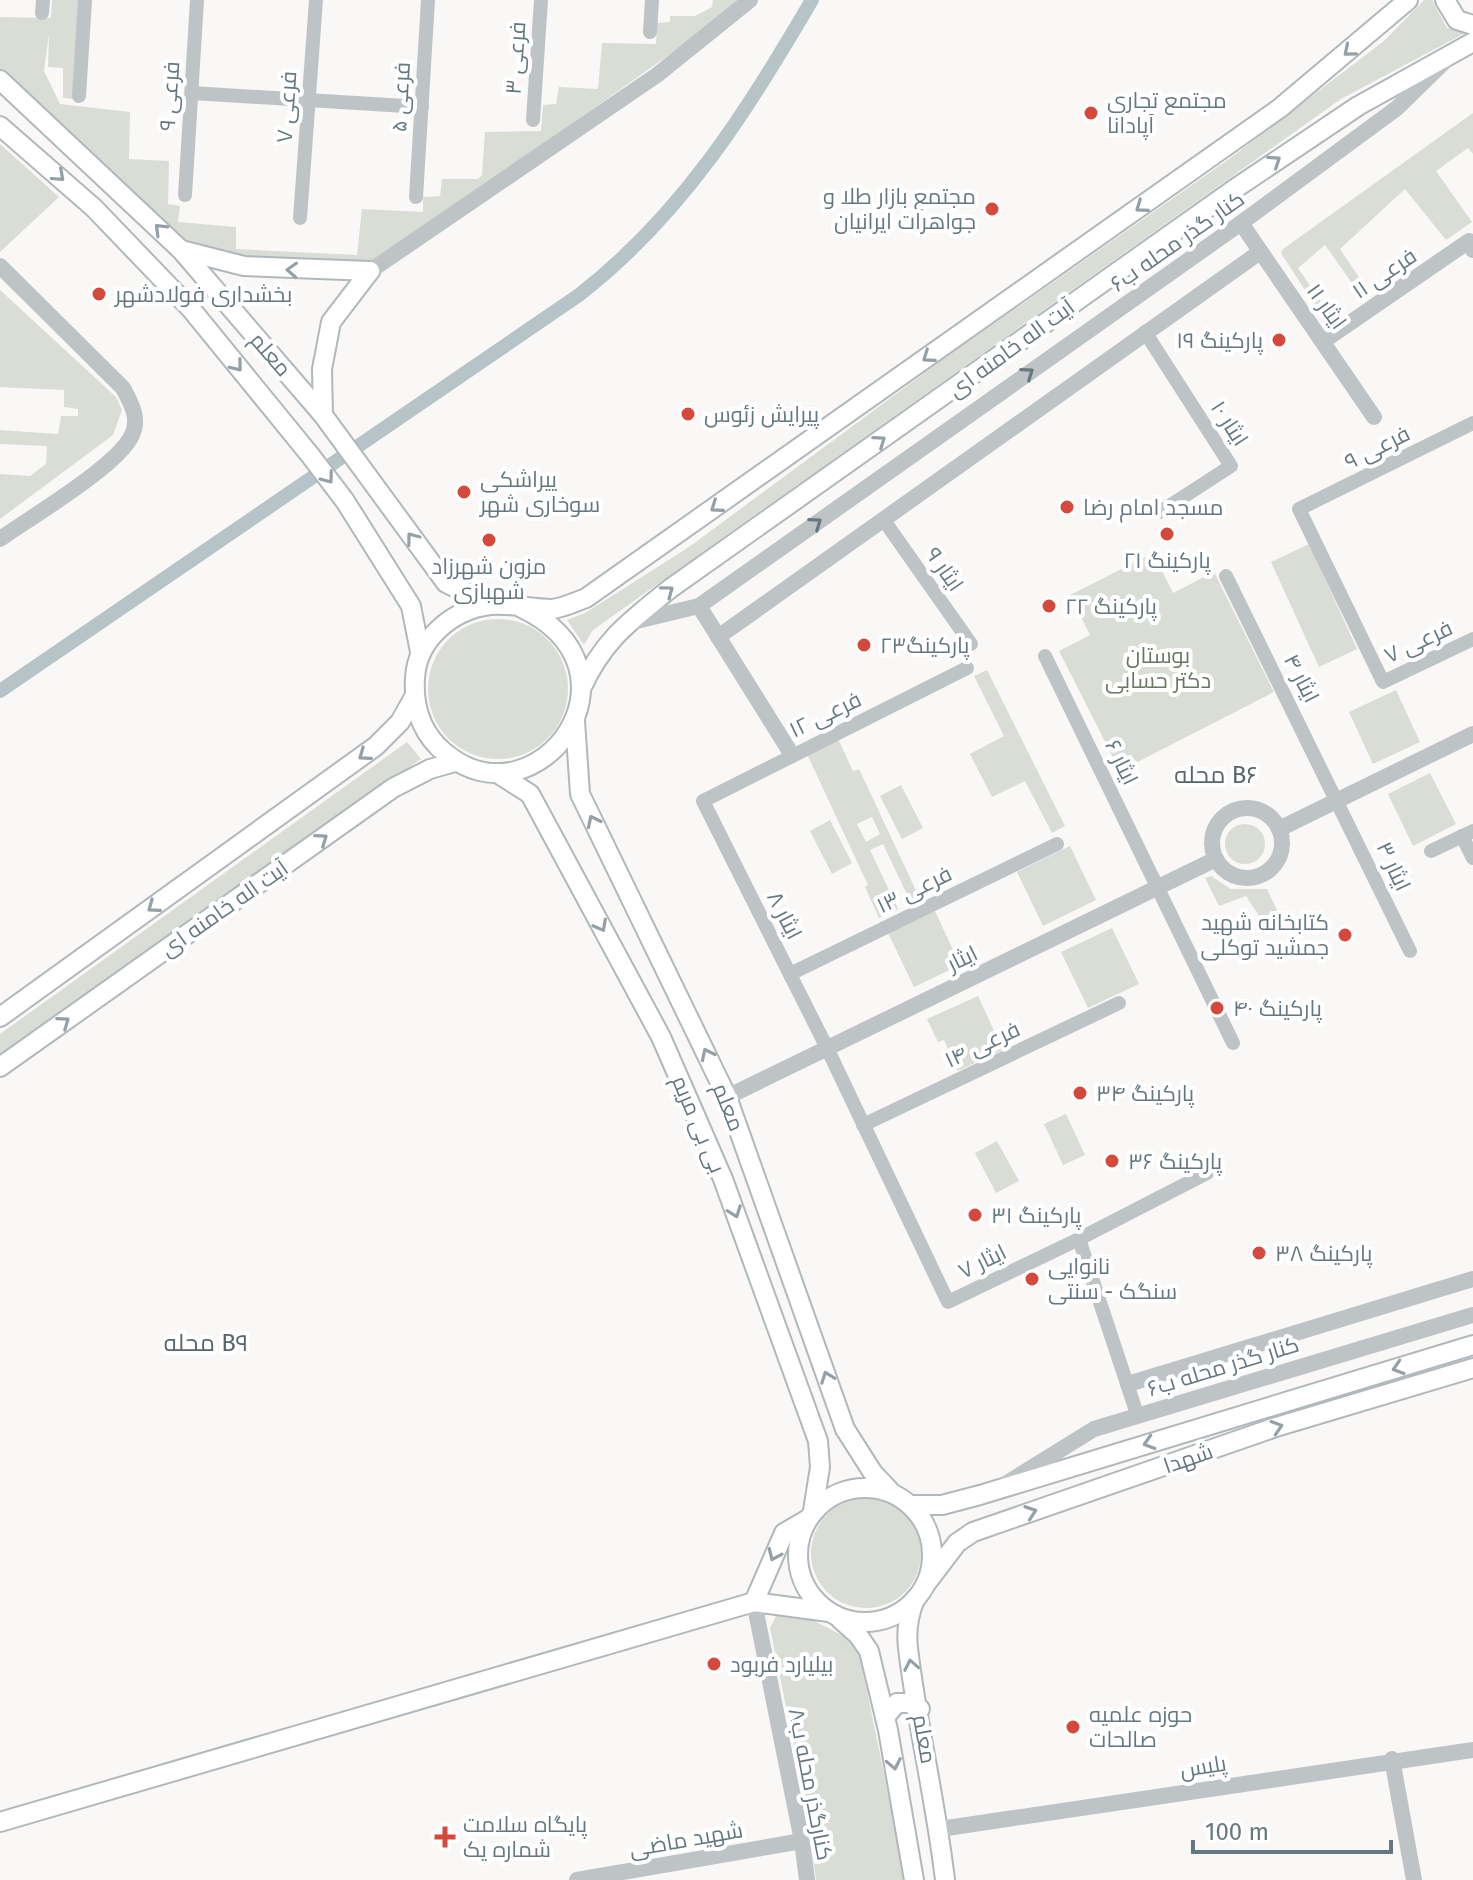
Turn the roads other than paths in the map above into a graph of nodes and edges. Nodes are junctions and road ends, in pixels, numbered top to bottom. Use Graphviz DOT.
graph roads {
  1 [pos="85,0"];
  2 [pos="197,0"];
  3 [pos="316,0"];
  4 [pos="428,0"];
  5 [pos="541,0"];
  6 [pos="652,0"];
  7 [pos="750,0"];
  8 [pos="1408,0"];
  9 [pos="1445,0"];
  10 [pos="1473,25"];
  11 [pos="650,32"];
  12 [pos="1465,46"];
  13 [pos="0,80"];
  14 [pos="192,93"];
  15 [pos="79,96"];
  16 [pos="308,99"];
  17 [pos="422,107"];
  18 [pos="533,120"];
  19 [pos="0,126"];
  20 [pos="119,188"];
  21 [pos="185,195"];
  22 [pos="416,197"];
  23 [pos="94,208"];
  24 [pos="300,218"];
  25 [pos="1241,223"];
  26 [pos="1472,243"];
  27 [pos="181,250"];
  28 [pos="1260,252"];
  29 [pos="0,266"];
  30 [pos="370,271"];
  31 [pos="1145,332"];
  32 [pos="1325,340"];
  33 [pos="323,415"];
  34 [pos="1374,417"];
  35 [pos="1473,423"];
  36 [pos="1160,512"];
  37 [pos="883,519"];
  38 [pos="0,539"];
  39 [pos="1226,576"];
  40 [pos="490,605"];
  41 [pos="699,606"];
  42 [pos="520,607"];
  43 [pos="626,624"];
  44 [pos="718,637"];
  45 [pos="1473,639"];
  46 [pos="971,644"];
  47 [pos="420,652"];
  48 [pos="1045,656"];
  49 [pos="967,668"];
  50 [pos="1383,682"];
  51 [pos="581,689"];
  52 [pos="414,697"];
  53 [pos="575,720"];
  54 [pos="1473,734"];
  55 [pos="792,755"];
  56 [pos="455,762"];
  57 [pos="497,773"];
  58 [pos="1338,800"];
  59 [pos="703,801"];
  60 [pos="1279,829"];
  61 [pos="1468,833"];
  62 [pos="1057,844"];
  63 [pos="1431,851"];
  64 [pos="1473,858"];
  65 [pos="1216,859"];
  66 [pos="1158,887"];
  67 [pos="1410,951"];
  68 [pos="790,974"];
  69 [pos="1119,1003"];
  70 [pos="0,1017"];
  71 [pos="1233,1043"];
  72 [pos="827,1048"];
  73 [pos="0,1067"];
  74 [pos="727,1097"];
  75 [pos="863,1125"];
  76 [pos="1207,1173"];
  77 [pos="1079,1239"];
  78 [pos="1473,1279"];
  79 [pos="1473,1315"];
  80 [pos="1473,1345"];
  81 [pos="1440,1355"];
  82 [pos="1473,1368"];
  83 [pos="1446,1377"];
  84 [pos="1128,1384"];
  85 [pos="1137,1414"];
  86 [pos="845,1429"];
  87 [pos="818,1441"];
  88 [pos="999,1489"];
  89 [pos="891,1492"];
  90 [pos="980,1495"];
  91 [pos="911,1505"];
  92 [pos="810,1515"];
  93 [pos="989,1526"];
  94 [pos="920,1592"];
  95 [pos="754,1602"];
  96 [pos="833,1614"];
  97 [pos="920,1709"];
  98 [pos="885,1717"];
  99 [pos="1473,1750"];
  100 [pos="1392,1759"];
  101 [pos="0,1822"];
  102 [pos="940,1829"];
  103 [pos="802,1841"];
  104 [pos="582,1880"];
  105 [pos="807,1880"];
  106 [pos="914,1880"];
  107 [pos="945,1880"];
  108 [pos="1414,1880"];
  1 -- 15 [label="street"];
  2 -- 14 [label="street, فرعی ۹"];
  3 -- 16 [label="street, فرعی ۷"];
  4 -- 17 [label="street, فرعی ۵"];
  5 -- 18 [label="street, فرعی ۳"];
  6 -- 11 [label="street"];
  7 -- 30 [label="street"];
  8 -- 42 [label="main road, آیت اله خامنه ای, one-way"];
  9 -- 10 [label="main road"];
  12 -- 25 [label="street, کنار گذر محله ب۶"];
  43 -- 12 [label="main road, آیت اله خامنه ای, one-way"];
  13 -- 20 [label="main road, معلم"];
  14 -- 16 [label="street"];
  14 -- 21 [label="street, فرعی ۹"];
  16 -- 17 [label="street"];
  16 -- 24 [label="street, فرعی ۷"];
  17 -- 22 [label="street, فرعی ۵"];
  19 -- 23 [label="main road, معلم, one-way"];
  20 -- 23 [label="main road"];
  27 -- 20 [label="main road, معلم, one-way"];
  23 -- 47 [label="main road, معلم, one-way"];
  25 -- 28 [label="street, ایثار ۱۱"];
  41 -- 25 [label="street, کنار گذر محله ب۶, one-way"];
  26 -- 32 [label="street, فرعی ۱۱"];
  30 -- 27 [label="main road, one-way"];
  27 -- 33 [label="main road, معلم"];
  28 -- 31 [label="street"];
  28 -- 32 [label="street, ایثار ۱۱"];
  29 -- 38 [label="street"];
  30 -- 33 [label="main road"];
  31 -- 36 [label="street, ایثار ۱۰"];
  31 -- 37 [label="street"];
  32 -- 34 [label="street, ایثار ۱۱"];
  40 -- 33 [label="main road, معلم, one-way"];
  35 -- 50 [label="street, فرعی ۹"];
  37 -- 44 [label="street"];
  37 -- 46 [label="street, ایثار ۹"];
  39 -- 58 [label="street, ایثار ۴"];
  40 -- 42 [label="main road"];
  40 -- 47 [label="main road"];
  41 -- 43 [label="street, کنار گذر محله ب۶"];
  41 -- 44 [label="street"];
  42 -- 51 [label="main road"];
  43 -- 51 [label="main road, آیت اله خامنه ای"];
  44 -- 55 [label="street"];
  45 -- 50 [label="street, فرعی ۷"];
  47 -- 52 [label="main road"];
  48 -- 66 [label="street, ایثار ۶"];
  49 -- 55 [label="street, فرعی ۱۲"];
  51 -- 53 [label="main road"];
  52 -- 56 [label="main road"];
  52 -- 70 [label="main road, آیت اله خامنه ای, one-way"];
  53 -- 57 [label="main road"];
  74 -- 53 [label="main road, معلم, one-way"];
  54 -- 58 [label="street"];
  55 -- 59 [label="street, فرعی ۱۲"];
  56 -- 57 [label="main road"];
  73 -- 56 [label="main road, آیت اله خامنه ای, one-way"];
  57 -- 87 [label="main road, بی بی مریم, one-way"];
  58 -- 60 [label="street"];
  58 -- 67 [label="street, ایثار ۳"];
  59 -- 68 [label="street, ایثار ۸"];
  60 -- 65 [label="street"];
  60 -- 65 [label="street"];
  61 -- 63 [label="street"];
  61 -- 64 [label="street"];
  62 -- 68 [label="street, فرعی ۱۳"];
  65 -- 66 [label="street, ایثار"];
  66 -- 71 [label="street, ایثار ۶"];
  66 -- 72 [label="street, ایثار"];
  68 -- 72 [label="street, ایثار ۸"];
  69 -- 75 [label="street, فرعی ۱۴"];
  72 -- 74 [label="street, ایثار"];
  72 -- 75 [label="street, ایثار ۷"];
  86 -- 74 [label="main road, معلم, one-way"];
  75 -- 77 [label="street, ایثار ۷"];
  76 -- 77 [label="street"];
  77 -- 84 [label="street"];
  78 -- 84 [label="street"];
  79 -- 85 [label="street, کنار گذر محله ب۶"];
  80 -- 81 [label="main road, شهدا"];
  81 -- 83 [label="main road"];
  81 -- 88 [label="main road, شهدا, one-way"];
  82 -- 83 [label="main road, شهدا"];
  93 -- 83 [label="main road, شهدا, one-way"];
  84 -- 85 [label="street"];
  85 -- 88 [label="street, کنار گذر محله ب۶"];
  86 -- 87 [label="main road"];
  86 -- 89 [label="main road, معلم"];
  87 -- 92 [label="main road, بی بی مریم"];
  88 -- 90 [label="main road, شهدا"];
  89 -- 91 [label="main road"];
  89 -- 92 [label="main road"];
  90 -- 91 [label="main road, شهدا"];
  90 -- 93 [label="main road"];
  91 -- 94 [label="main road"];
  92 -- 95 [label="main road, one-way"];
  92 -- 96 [label="main road"];
  93 -- 94 [label="main road, شهدا"];
  94 -- 96 [label="main road"];
  97 -- 94 [label="main road, معلم, one-way"];
  95 -- 96 [label="main road"];
  95 -- 101 [label="main road"];
  95 -- 103 [label="street, کنارگذر محله ب۸"];
  96 -- 98 [label="main road, معلم"];
  97 -- 98 [label="main road"];
  97 -- 102 [label="main road, معلم"];
  98 -- 106 [label="main road, معلم, one-way"];
  99 -- 100 [label="street, پلیس"];
  100 -- 102 [label="street, پلیس"];
  100 -- 108 [label="street"];
  102 -- 107 [label="main road, معلم"];
  103 -- 104 [label="street, شهید ماضی"];
  103 -- 105 [label="street, کنارگذر محله ب۸"];
}
